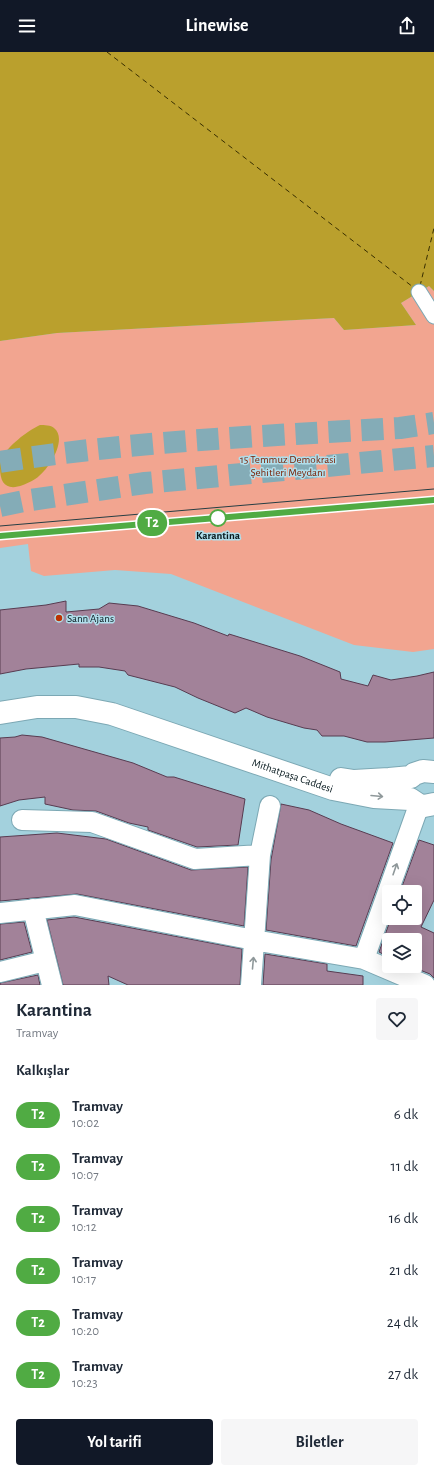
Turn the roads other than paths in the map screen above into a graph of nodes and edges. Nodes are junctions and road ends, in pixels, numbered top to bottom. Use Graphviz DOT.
graph roads {
  1 [pos="419,292"];
  2 [pos="434,316"];
  3 [pos="0,713"];
  4 [pos="179,737"];
  5 [pos="434,773"];
  6 [pos="412,777"];
  7 [pos="421,802"];
  8 [pos="270,806"];
  9 [pos="22,820"];
  10 [pos="260,855"];
  11 [pos="32,909"];
  12 [pos="0,913"];
  13 [pos="254,940"];
  14 [pos="364,959"];
  15 [pos="45,961"];
  16 [pos="0,972"];
  17 [pos="52,985"];
  18 [pos="251,985"];
  19 [pos="425,985"];
  1 -- 2 [label="street"];
  3 -- 4 [label="main road, Mithatpaşa Caddesi"];
  4 -- 6 [label="main road, Mithatpaşa Caddesi"];
  4 -- 7 [label="main road, Mithatpaşa Caddesi, one-way"];
  5 -- 6 [label="main road, Mithatpaşa Caddesi"];
  6 -- 7 [label="main road"];
  14 -- 7 [label="street, one-way"];
  8 -- 10 [label="street"];
  9 -- 10 [label="street"];
  10 -- 13 [label="street"];
  11 -- 12 [label="street"];
  11 -- 13 [label="street"];
  11 -- 15 [label="street"];
  13 -- 14 [label="street"];
  18 -- 13 [label="street, one-way"];
  14 -- 19 [label="street"];
  15 -- 16 [label="street"];
  15 -- 17 [label="street"];
}
